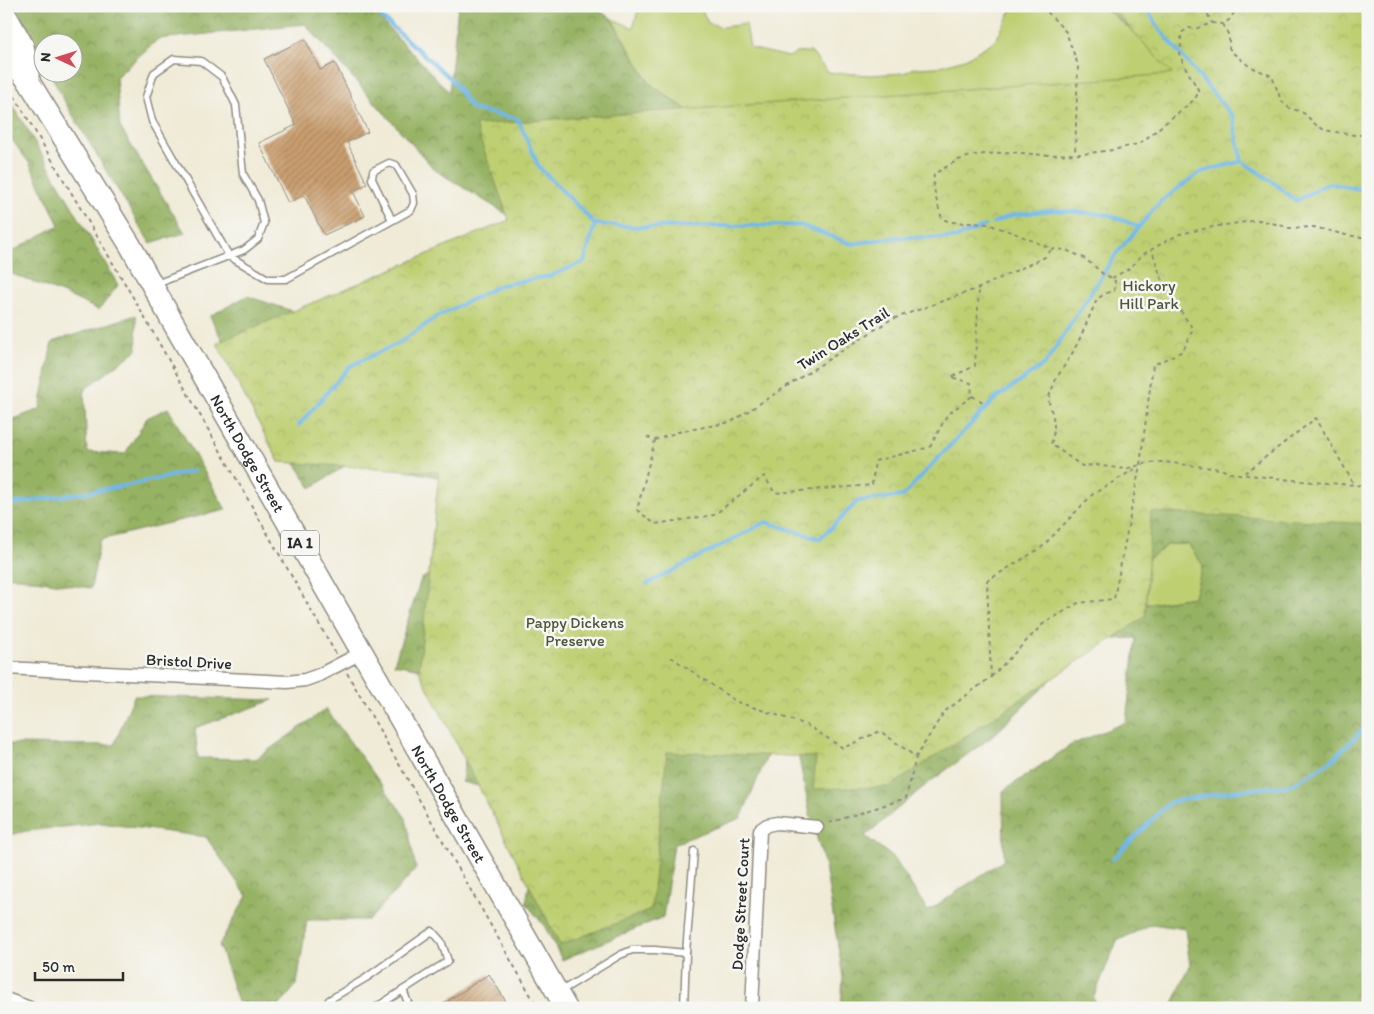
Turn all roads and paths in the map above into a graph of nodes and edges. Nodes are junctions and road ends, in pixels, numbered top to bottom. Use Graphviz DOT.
graph roads {
  1 [pos="1042,6"];
  2 [pos="1208,6"];
  3 [pos="1239,6"];
  4 [pos="6,16"];
  5 [pos="1212,23"];
  6 [pos="1223,24"];
  7 [pos="6,54"];
  8 [pos="6,81"];
  9 [pos="29,82"];
  10 [pos="1368,135"];
  11 [pos="1076,154"];
  12 [pos="392,220"];
  13 [pos="1368,238"];
  14 [pos="1052,249"];
  15 [pos="1152,250"];
  16 [pos="229,256"];
  17 [pos="1112,278"];
  18 [pos="152,285"];
  19 [pos="979,288"];
  20 [pos="972,396"];
  21 [pos="983,402"];
  22 [pos="647,436"];
  23 [pos="655,440"];
  24 [pos="1140,465"];
  25 [pos="1244,474"];
  26 [pos="1354,486"];
  27 [pos="1368,486"];
  28 [pos="363,652"];
  29 [pos="671,657"];
  30 [pos="342,664"];
  31 [pos="6,668"];
  32 [pos="991,677"];
  33 [pos="916,757"];
  34 [pos="817,827"];
  35 [pos="694,851"];
  36 [pos="686,953"];
  37 [pos="402,990"];
  38 [pos="6,999"];
  39 [pos="562,1000"];
  40 [pos="24,1007"];
  41 [pos="328,1008"];
  42 [pos="375,1008"];
  43 [pos="410,1008"];
  44 [pos="538,1008"];
  45 [pos="684,1008"];
  46 [pos="752,1008"];
  1 -- 11 [label="path"];
  2 -- 5 [label="path"];
  3 -- 6 [label="path"];
  4 -- 9 [label="main road, North Dodge Street / IA 1"];
  5 -- 6 [label="path"];
  5 -- 11 [label="path"];
  6 -- 10 [label="path"];
  7 -- 9 [label="main road, North Dodge Street / IA 1"];
  8 -- 30 [label="path"];
  9 -- 18 [label="main road, North Dodge Street / IA 1"];
  11 -- 14 [label="path"];
  12 -- 12 [label="lane"];
  12 -- 16 [label="lane"];
  13 -- 15 [label="path"];
  14 -- 17 [label="path"];
  14 -- 19 [label="path, Twin Oaks Trail"];
  15 -- 17 [label="path"];
  15 -- 24 [label="path"];
  16 -- 16 [label="lane"];
  16 -- 18 [label="lane"];
  17 -- 24 [label="path"];
  18 -- 28 [label="main road, North Dodge Street / IA 1"];
  19 -- 20 [label="path"];
  19 -- 23 [label="path, Twin Oaks Trail"];
  20 -- 21 [label="path"];
  20 -- 23 [label="path"];
  22 -- 23 [label="path"];
  24 -- 25 [label="path"];
  24 -- 32 [label="path"];
  24 -- 32 [label="path"];
  25 -- 26 [label="path"];
  25 -- 26 [label="path"];
  26 -- 27 [label="path"];
  28 -- 30 [label="street, Bristol Drive"];
  28 -- 39 [label="main road, North Dodge Street / IA 1"];
  29 -- 33 [label="path"];
  30 -- 31 [label="street, Bristol Drive"];
  30 -- 44 [label="path"];
  32 -- 33 [label="path"];
  33 -- 34 [label="path"];
  34 -- 46 [label="street, Dodge Street Court"];
  35 -- 36 [label="lane"];
  36 -- 39 [label="lane"];
  36 -- 45 [label="lane"];
  37 -- 41 [label="lane"];
  37 -- 42 [label="lane"];
  37 -- 43 [label="lane"];
  38 -- 40 [label="street"];
}
